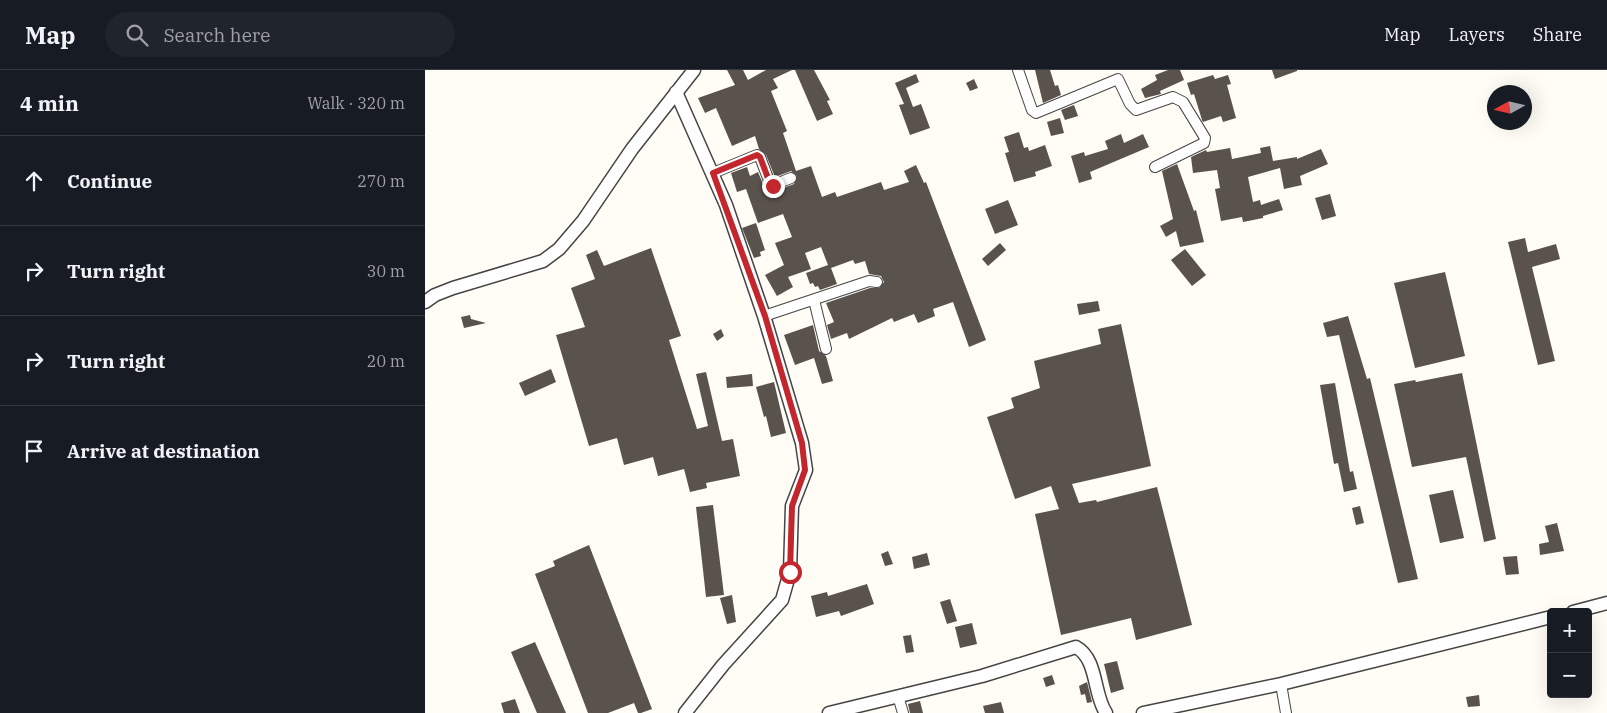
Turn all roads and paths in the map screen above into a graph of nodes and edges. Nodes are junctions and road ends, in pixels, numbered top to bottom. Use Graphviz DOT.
graph roads {
  1 [pos="694,70"];
  2 [pos="1018,70"];
  3 [pos="1117,74"];
  4 [pos="676,92"];
  5 [pos="1155,167"];
  6 [pos="713,173"];
  7 [pos="791,178"];
  8 [pos="877,282"];
  9 [pos="814,300"];
  10 [pos="425,302"];
  11 [pos="765,316"];
  12 [pos="826,349"];
  13 [pos="1607,603"];
  14 [pos="1588,608"];
  15 [pos="1547,618"];
  16 [pos="1281,684"];
  17 [pos="899,696"];
  18 [pos="685,713"];
  19 [pos="829,713"];
  20 [pos="903,713"];
  21 [pos="1106,713"];
  22 [pos="1143,713"];
  23 [pos="1286,713"];
  1 -- 4 [label="street"];
  2 -- 3 [label="street"];
  3 -- 5 [label="street"];
  4 -- 6 [label="street"];
  4 -- 10 [label="street"];
  6 -- 7 [label="street"];
  6 -- 11 [label="street"];
  8 -- 9 [label="street"];
  9 -- 11 [label="street"];
  9 -- 12 [label="street"];
  11 -- 18 [label="street"];
  13 -- 14 [label="street"];
  15 -- 16 [label="street"];
  16 -- 22 [label="street"];
  16 -- 23 [label="street"];
  17 -- 19 [label="street"];
  17 -- 20 [label="street"];
  17 -- 21 [label="street"];
}
